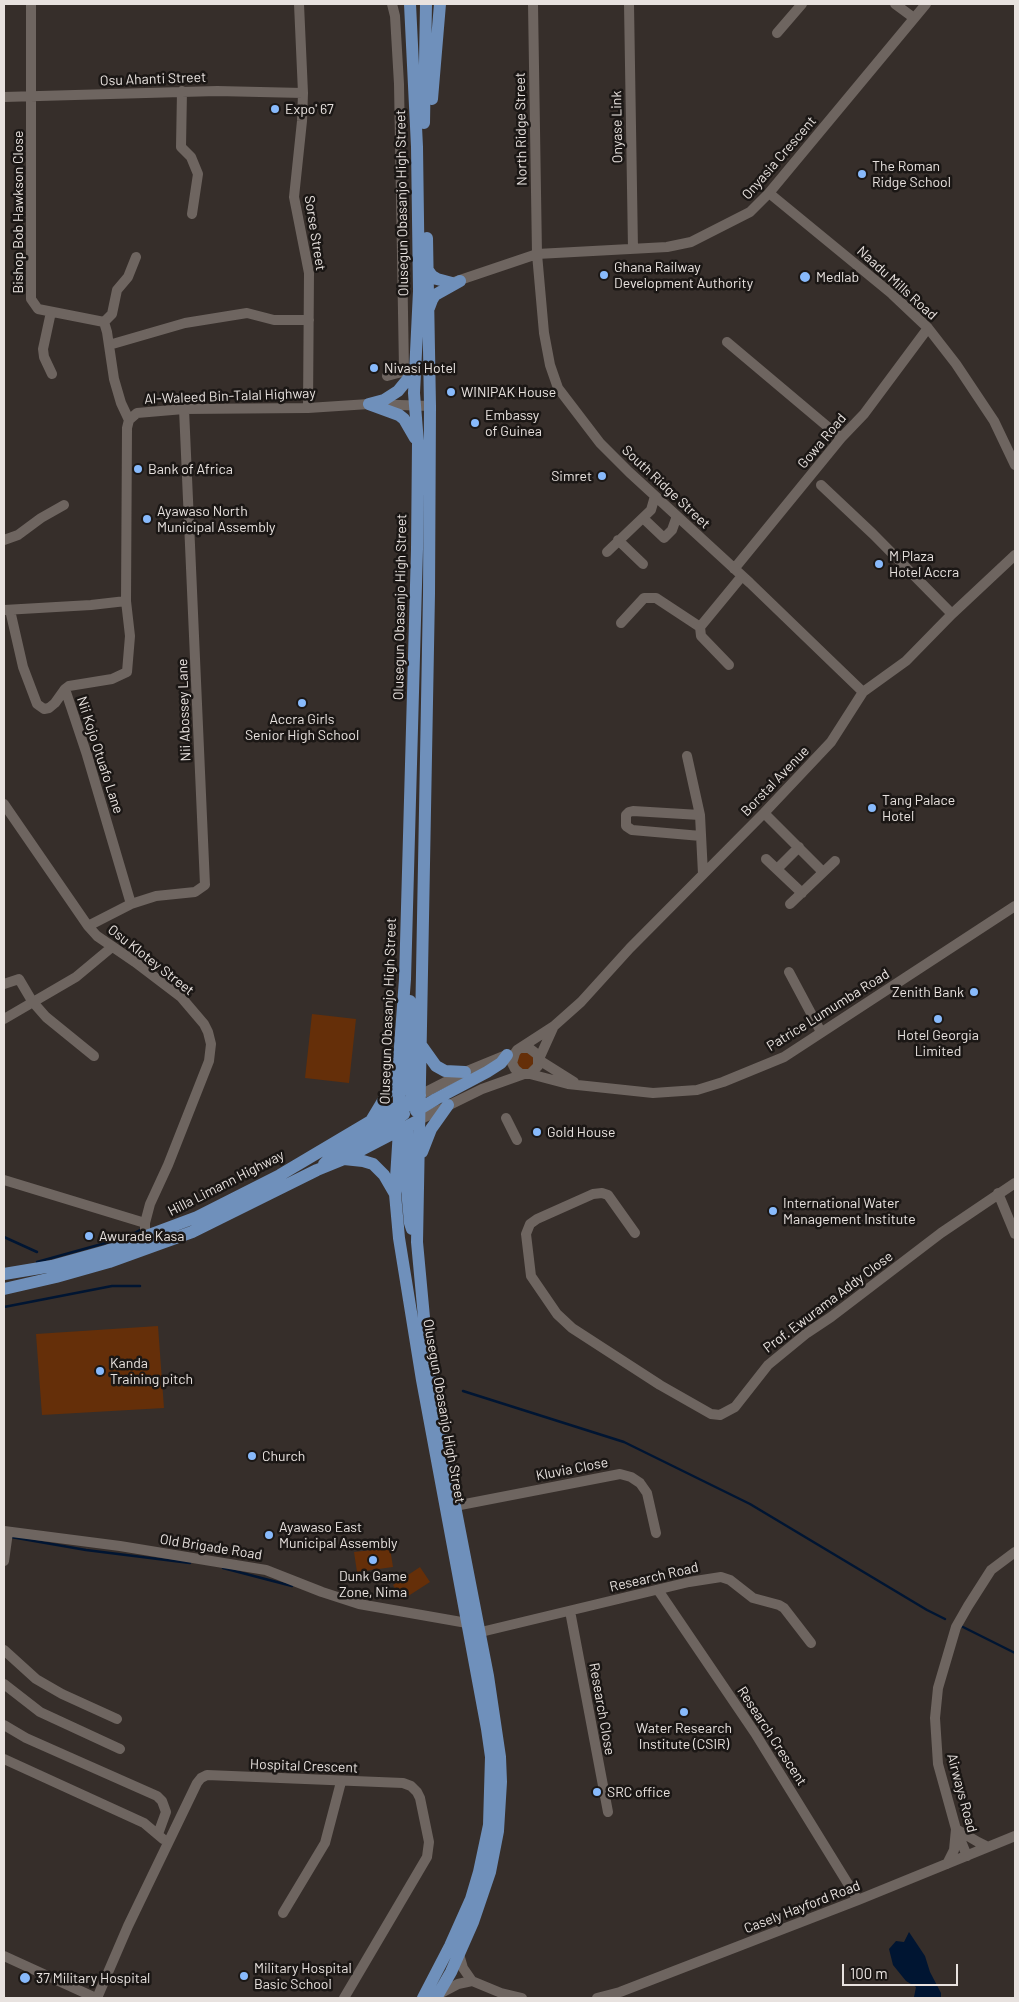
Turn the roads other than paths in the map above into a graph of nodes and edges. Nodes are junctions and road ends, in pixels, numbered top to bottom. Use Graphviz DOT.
graph roads {
  1 [pos="30,4"];
  2 [pos="299,4"];
  3 [pos="392,4"];
  4 [pos="409,4"];
  5 [pos="426,4"];
  6 [pos="440,4"];
  7 [pos="533,4"];
  8 [pos="629,4"];
  9 [pos="802,4"];
  10 [pos="895,4"];
  11 [pos="926,4"];
  12 [pos="914,18"];
  13 [pos="777,33"];
  14 [pos="182,91"];
  15 [pos="303,93"];
  16 [pos="32,96"];
  17 [pos="4,97"];
  18 [pos="400,107"];
  19 [pos="416,107"];
  20 [pos="424,128"];
  21 [pos="769,193"];
  22 [pos="192,214"];
  23 [pos="633,250"];
  24 [pos="537,254"];
  25 [pos="136,257"];
  26 [pos="427,269"];
  27 [pos="456,282"];
  28 [pos="424,290"];
  29 [pos="51,312"];
  30 [pos="428,315"];
  31 [pos="309,320"];
  32 [pos="104,322"];
  33 [pos="928,328"];
  34 [pos="727,342"];
  35 [pos="109,344"];
  36 [pos="416,369"];
  37 [pos="52,374"];
  38 [pos="387,376"];
  39 [pos="369,404"];
  40 [pos="415,406"];
  41 [pos="430,406"];
  42 [pos="308,408"];
  43 [pos="184,409"];
  44 [pos="129,420"];
  45 [pos="841,438"];
  46 [pos="418,443"];
  47 [pos="1015,465"];
  48 [pos="821,485"];
  49 [pos="655,496"];
  50 [pos="64,505"];
  51 [pos="677,516"];
  52 [pos="643,518"];
  53 [pos="4,540"];
  54 [pos="618,540"];
  55 [pos="607,552"];
  56 [pos="1015,555"];
  57 [pos="643,564"];
  58 [pos="738,572"];
  59 [pos="126,601"];
  60 [pos="7,610"];
  61 [pos="952,614"];
  62 [pos="621,623"];
  63 [pos="700,627"];
  64 [pos="729,665"];
  65 [pos="64,689"];
  66 [pos="863,692"];
  67 [pos="687,756"];
  68 [pos="4,804"];
  69 [pos="764,813"];
  70 [pos="700,816"];
  71 [pos="701,836"];
  72 [pos="799,848"];
  73 [pos="766,859"];
  74 [pos="835,861"];
  75 [pos="777,869"];
  76 [pos="823,872"];
  77 [pos="702,874"];
  78 [pos="802,893"];
  79 [pos="131,904"];
  80 [pos="790,904"];
  81 [pos="1015,906"];
  82 [pos="88,926"];
  83 [pos="112,947"];
  84 [pos="789,972"];
  85 [pos="405,979"];
  86 [pos="4,984"];
  87 [pos="32,1001"];
  88 [pos="4,1019"];
  89 [pos="554,1026"];
  90 [pos="821,1032"];
  91 [pos="421,1045"];
  92 [pos="514,1052"];
  93 [pos="94,1056"];
  94 [pos="539,1059"];
  95 [pos="399,1060"];
  96 [pos="465,1072"];
  97 [pos="527,1074"];
  98 [pos="579,1085"];
  99 [pos="448,1105"];
  100 [pos="409,1113"];
  101 [pos="506,1118"];
  102 [pos="371,1121"];
  103 [pos="516,1140"];
  104 [pos="420,1159"];
  105 [pos="344,1160"];
  106 [pos="317,1170"];
  107 [pos="4,1180"];
  108 [pos="1015,1183"];
  109 [pos="998,1193"];
  110 [pos="395,1194"];
  111 [pos="145,1223"];
  112 [pos="635,1233"];
  113 [pos="1015,1234"];
  114 [pos="145,1238"];
  115 [pos="417,1242"];
  116 [pos="4,1274"];
  117 [pos="4,1289"];
  118 [pos="455,1506"];
  119 [pos="6,1532"];
  120 [pos="656,1533"];
  121 [pos="1015,1552"];
  122 [pos="4,1561"];
  123 [pos="658,1590"];
  124 [pos="570,1611"];
  125 [pos="467,1622"];
  126 [pos="481,1632"];
  127 [pos="811,1643"];
  128 [pos="4,1650"];
  129 [pos="4,1684"];
  130 [pos="117,1719"];
  131 [pos="4,1725"];
  132 [pos="120,1748"];
  133 [pos="4,1759"];
  134 [pos="341,1782"];
  135 [pos="608,1812"];
  136 [pos="956,1829"];
  137 [pos="158,1834"];
  138 [pos="1015,1836"];
  139 [pos="167,1844"];
  140 [pos="988,1847"];
  141 [pos="967,1856"];
  142 [pos="947,1864"];
  143 [pos="858,1900"];
  144 [pos="283,1913"];
  145 [pos="459,1954"];
  146 [pos="4,1956"];
  147 [pos="472,1981"];
  148 [pos="437,1996"];
  149 [pos="96,1998"];
  150 [pos="344,1998"];
  151 [pos="422,1998"];
  152 [pos="522,1998"];
  153 [pos="597,1998"];
  1 -- 16 [label="street, Bishop Bob Hawkson Close"];
  2 -- 15 [label="street, Sorse Street"];
  3 -- 18 [label="street"];
  4 -- 19 [label="main road, Olusegun Obasanjo High Street"];
  5 -- 20 [label="main road, Olusegun Obasanjo High Street"];
  6 -- 20 [label="main road"];
  7 -- 24 [label="street, North Ridge Street"];
  8 -- 23 [label="street, Onyase Link"];
  9 -- 13 [label="street"];
  10 -- 12 [label="street"];
  11 -- 12 [label="street, Onyasia Crescent"];
  12 -- 21 [label="street, Onyasia Crescent"];
  14 -- 15 [label="street, Osu Ahanti Street"];
  14 -- 16 [label="street, Osu Ahanti Street"];
  14 -- 22 [label="street"];
  15 -- 31 [label="street, Sorse Street"];
  16 -- 17 [label="street, Osu Ahanti Street"];
  16 -- 29 [label="street, Bishop Bob Hawkson Close"];
  18 -- 19 [label="street"];
  18 -- 38 [label="street"];
  19 -- 28 [label="main road, Olusegun Obasanjo High Street"];
  20 -- 26 [label="main road, Olusegun Obasanjo High Street"];
  21 -- 23 [label="street, Onyasia Crescent"];
  21 -- 33 [label="street, Naadu Mills Road"];
  23 -- 24 [label="street, Onyasia Crescent"];
  24 -- 27 [label="street, Onyasia Crescent"];
  24 -- 49 [label="street, South Ridge Street"];
  25 -- 32 [label="street"];
  26 -- 27 [label="main road"];
  26 -- 28 [label="main road, Olusegun Obasanjo High Street"];
  27 -- 28 [label="street, Onyasia Crescent"];
  27 -- 30 [label="main road"];
  28 -- 30 [label="main road, Olusegun Obasanjo High Street"];
  28 -- 36 [label="main road, Olusegun Obasanjo High Street"];
  29 -- 32 [label="street, Bishop Bob Hawkson Close"];
  29 -- 37 [label="street"];
  30 -- 41 [label="main road, Olusegun Obasanjo High Street"];
  31 -- 35 [label="street"];
  31 -- 42 [label="street, Sorse Street"];
  32 -- 35 [label="street"];
  33 -- 45 [label="street, Gowa Road"];
  33 -- 47 [label="street, Naadu Mills Road"];
  34 -- 45 [label="street"];
  35 -- 44 [label="street"];
  36 -- 39 [label="main road"];
  36 -- 40 [label="main road, Olusegun Obasanjo High Street"];
  39 -- 40 [label="street, Al-Waleed Bin-Talal Highway"];
  39 -- 42 [label="street, Al-Waleed Bin-Talal Highway"];
  39 -- 46 [label="main road"];
  40 -- 41 [label="street, Al-Waleed Bin-Talal Highway"];
  40 -- 46 [label="main road, Olusegun Obasanjo High Street"];
  41 -- 91 [label="main road, Olusegun Obasanjo High Street"];
  42 -- 43 [label="street, Al-Waleed Bin-Talal Highway"];
  43 -- 44 [label="street, Al-Waleed Bin-Talal Highway"];
  43 -- 79 [label="street, Nii Abossey Lane"];
  44 -- 59 [label="street, Al-Waleed Bin-Talal Highway"];
  45 -- 58 [label="street, Gowa Road"];
  46 -- 85 [label="main road, Olusegun Obasanjo High Street"];
  48 -- 61 [label="street"];
  49 -- 51 [label="street, South Ridge Street"];
  49 -- 52 [label="street"];
  50 -- 53 [label="street"];
  51 -- 52 [label="street"];
  51 -- 58 [label="street, South Ridge Street"];
  52 -- 54 [label="street"];
  54 -- 55 [label="street"];
  54 -- 57 [label="street"];
  56 -- 61 [label="street, Borstal Avenue"];
  58 -- 63 [label="street, Gowa Road"];
  58 -- 66 [label="street, South Ridge Street"];
  59 -- 60 [label="street"];
  59 -- 65 [label="street, Nii Kojo Otuafo Lane"];
  60 -- 65 [label="street"];
  61 -- 66 [label="street, Borstal Avenue"];
  62 -- 63 [label="street"];
  63 -- 64 [label="street"];
  65 -- 79 [label="street, Nii Kojo Otuafo Lane"];
  66 -- 69 [label="street, Borstal Avenue"];
  67 -- 70 [label="street"];
  68 -- 82 [label="street, Osu Klotey Street"];
  69 -- 72 [label="street"];
  69 -- 77 [label="street, Borstal Avenue"];
  70 -- 71 [label="street"];
  70 -- 71 [label="street"];
  71 -- 77 [label="street"];
  72 -- 75 [label="street"];
  72 -- 76 [label="street"];
  73 -- 75 [label="street"];
  74 -- 76 [label="street"];
  75 -- 78 [label="street"];
  76 -- 78 [label="street"];
  77 -- 89 [label="street, Borstal Avenue"];
  78 -- 80 [label="street"];
  79 -- 82 [label="street, Nii Abossey Lane"];
  81 -- 90 [label="street, Patrice Lumumba Road"];
  82 -- 83 [label="street, Osu Klotey Street"];
  83 -- 87 [label="street"];
  83 -- 111 [label="street, Osu Klotey Street"];
  84 -- 90 [label="street"];
  85 -- 95 [label="main road, Olusegun Obasanjo High Street"];
  85 -- 100 [label="main road"];
  86 -- 87 [label="street"];
  87 -- 88 [label="street"];
  87 -- 93 [label="street"];
  89 -- 92 [label="street, Borstal Avenue"];
  89 -- 94 [label="street, Borstal Avenue"];
  90 -- 98 [label="street, Patrice Lumumba Road"];
  91 -- 96 [label="main road"];
  91 -- 100 [label="main road, Olusegun Obasanjo High Street"];
  92 -- 94 [label="street"];
  92 -- 96 [label="street"];
  92 -- 97 [label="street"];
  92 -- 100 [label="main road"];
  94 -- 97 [label="street"];
  94 -- 98 [label="street, Patrice Lumumba Road"];
  95 -- 100 [label="main road, Olusegun Obasanjo High Street"];
  95 -- 102 [label="main road"];
  96 -- 100 [label="street"];
  97 -- 98 [label="street, Patrice Lumumba Road"];
  97 -- 99 [label="street"];
  99 -- 100 [label="street"];
  99 -- 104 [label="main road"];
  100 -- 102 [label="main road, Hilla Limann Highway"];
  100 -- 104 [label="main road, Olusegun Obasanjo High Street"];
  100 -- 105 [label="main road, Hilla Limann Highway"];
  100 -- 106 [label="main road"];
  100 -- 110 [label="main road, Olusegun Obasanjo High Street"];
  100 -- 115 [label="main road"];
  101 -- 103 [label="street"];
  102 -- 114 [label="main road, Hilla Limann Highway"];
  104 -- 115 [label="main road, Olusegun Obasanjo High Street"];
  105 -- 106 [label="main road, Hilla Limann Highway"];
  105 -- 110 [label="main road"];
  106 -- 117 [label="main road, Hilla Limann Highway"];
  107 -- 111 [label="street"];
  108 -- 109 [label="street, Prof. Ewurama Addy Close"];
  109 -- 112 [label="street, Prof. Ewurama Addy Close"];
  109 -- 113 [label="street"];
  110 -- 125 [label="main road, Olusegun Obasanjo High Street"];
  111 -- 114 [label="street, Osu Klotey Street"];
  114 -- 116 [label="main road, Hilla Limann Highway"];
  115 -- 118 [label="main road, Olusegun Obasanjo High Street"];
  118 -- 120 [label="street, Kluvia Close"];
  118 -- 126 [label="main road, Olusegun Obasanjo High Street"];
  119 -- 122 [label="street"];
  119 -- 125 [label="street, Old Brigade Road"];
  121 -- 136 [label="street, Airways Road"];
  123 -- 124 [label="street, Research Road"];
  123 -- 127 [label="street, Research Road"];
  123 -- 143 [label="street, Research Crescent"];
  124 -- 126 [label="street, Research Road"];
  124 -- 135 [label="street, Research Close"];
  125 -- 151 [label="main road, Olusegun Obasanjo High Street"];
  126 -- 145 [label="main road, Olusegun Obasanjo High Street"];
  128 -- 130 [label="street"];
  129 -- 132 [label="street"];
  131 -- 137 [label="street"];
  133 -- 137 [label="street"];
  134 -- 139 [label="street, Hospital Crescent"];
  134 -- 144 [label="street"];
  134 -- 150 [label="street, Hospital Crescent"];
  136 -- 140 [label="street"];
  136 -- 141 [label="street, Airways Road"];
  136 -- 142 [label="street"];
  137 -- 139 [label="street"];
  138 -- 140 [label="street, Casely Hayford Road"];
  139 -- 149 [label="street, Hospital Crescent"];
  140 -- 141 [label="street, Casely Hayford Road"];
  141 -- 142 [label="street, Casely Hayford Road"];
  142 -- 143 [label="street, Casely Hayford Road"];
  143 -- 153 [label="street, Casely Hayford Road"];
  145 -- 147 [label="street"];
  145 -- 148 [label="main road, Olusegun Obasanjo High Street"];
  146 -- 149 [label="street"];
  147 -- 148 [label="street, Olusegun Obasanjo High Street"];
  147 -- 152 [label="street"];
}
